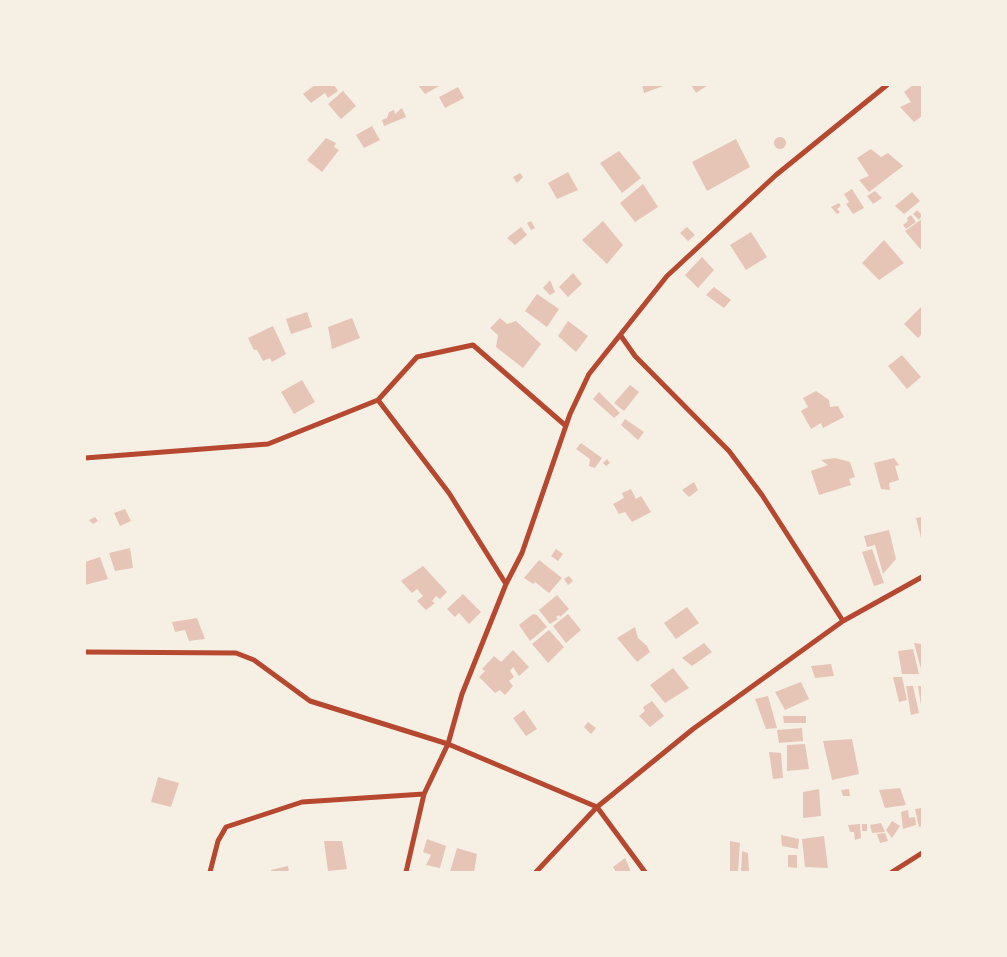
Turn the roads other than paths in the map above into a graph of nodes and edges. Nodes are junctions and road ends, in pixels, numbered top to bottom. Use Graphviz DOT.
graph roads {
  1 [pos="887,85"];
  2 [pos="621,336"];
  3 [pos="378,400"];
  4 [pos="566,426"];
  5 [pos="85,458"];
  6 [pos="922,577"];
  7 [pos="506,584"];
  8 [pos="843,621"];
  9 [pos="85,652"];
  10 [pos="448,744"];
  11 [pos="424,794"];
  12 [pos="597,807"];
  13 [pos="922,853"];
  14 [pos="210,872"];
  15 [pos="406,872"];
  16 [pos="536,872"];
  17 [pos="645,872"];
  18 [pos="892,872"];
  1 -- 2 [label="street"];
  2 -- 4 [label="street"];
  2 -- 8 [label="street"];
  3 -- 4 [label="street"];
  3 -- 5 [label="street"];
  3 -- 7 [label="street"];
  4 -- 7 [label="street"];
  6 -- 8 [label="street"];
  7 -- 10 [label="street"];
  8 -- 12 [label="street"];
  9 -- 10 [label="street"];
  10 -- 11 [label="street"];
  10 -- 12 [label="street"];
  11 -- 14 [label="street"];
  11 -- 15 [label="street"];
  12 -- 16 [label="street"];
  12 -- 17 [label="street"];
  13 -- 18 [label="street"];
}
